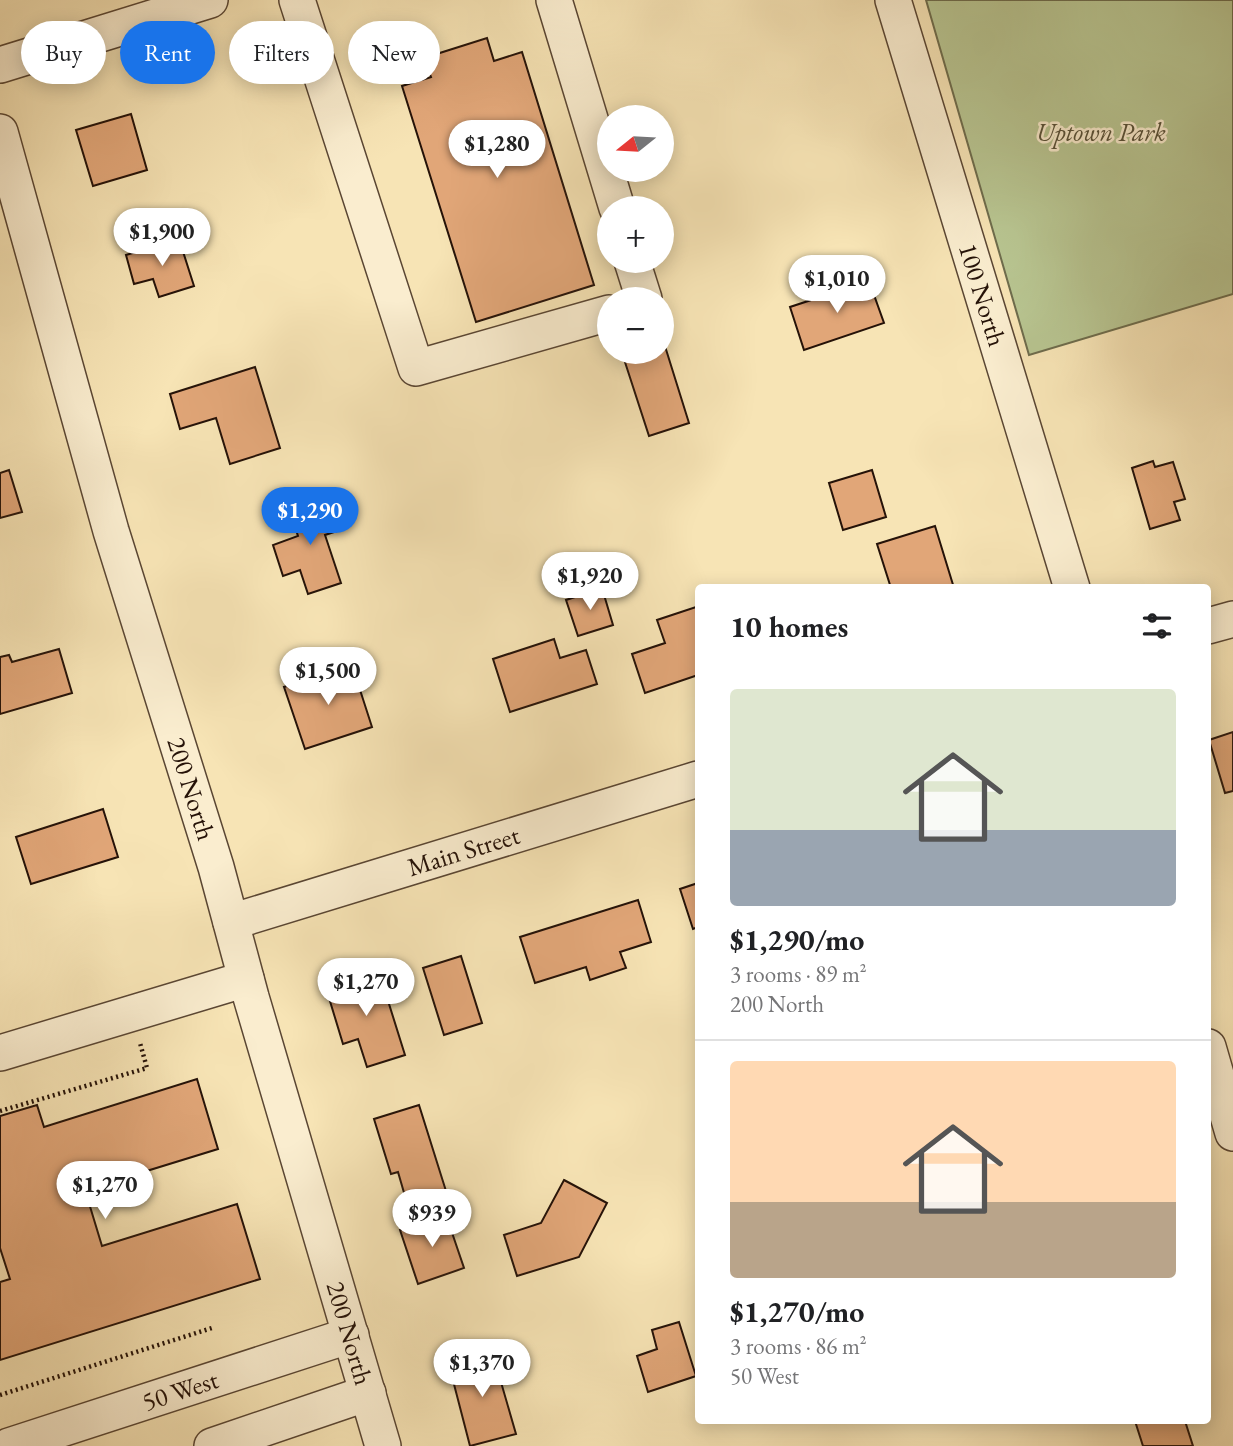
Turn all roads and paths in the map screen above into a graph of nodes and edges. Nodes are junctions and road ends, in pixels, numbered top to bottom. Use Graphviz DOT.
graph roads {
  1 [pos="211,0"];
  2 [pos="297,0"];
  3 [pos="554,0"];
  4 [pos="893,0"];
  5 [pos="0,65"];
  6 [pos="0,132"];
  7 [pos="613,196"];
  8 [pos="597,316"];
  9 [pos="1071,584"];
  10 [pos="1233,619"];
  11 [pos="1211,625"];
  12 [pos="695,780"];
  13 [pos="230,922"];
  14 [pos="246,979"];
  15 [pos="150,1039"];
  16 [pos="0,1053"];
  17 [pos="1211,1056"];
  18 [pos="0,1111"];
  19 [pos="1233,1133"];
  20 [pos="212,1328"];
  21 [pos="351,1335"];
  22 [pos="368,1393"];
  23 [pos="0,1395"];
  24 [pos="9,1446"];
  25 [pos="212,1446"];
  26 [pos="383,1446"];
  1 -- 5 [label="street"];
  2 -- 8 [label="street"];
  3 -- 7 [label="street"];
  4 -- 9 [label="street, 100 North"];
  6 -- 13 [label="street, 200 North"];
  10 -- 11 [label="street"];
  12 -- 13 [label="street, Main Street"];
  13 -- 14 [label="street, 200 North"];
  14 -- 16 [label="street"];
  14 -- 21 [label="street, 200 North"];
  15 -- 18 [label="path"];
  17 -- 19 [label="street"];
  20 -- 23 [label="path"];
  21 -- 22 [label="street, 200 North"];
  21 -- 24 [label="street, 50 West"];
  22 -- 25 [label="street"];
  22 -- 26 [label="street, 200 North"];
}
